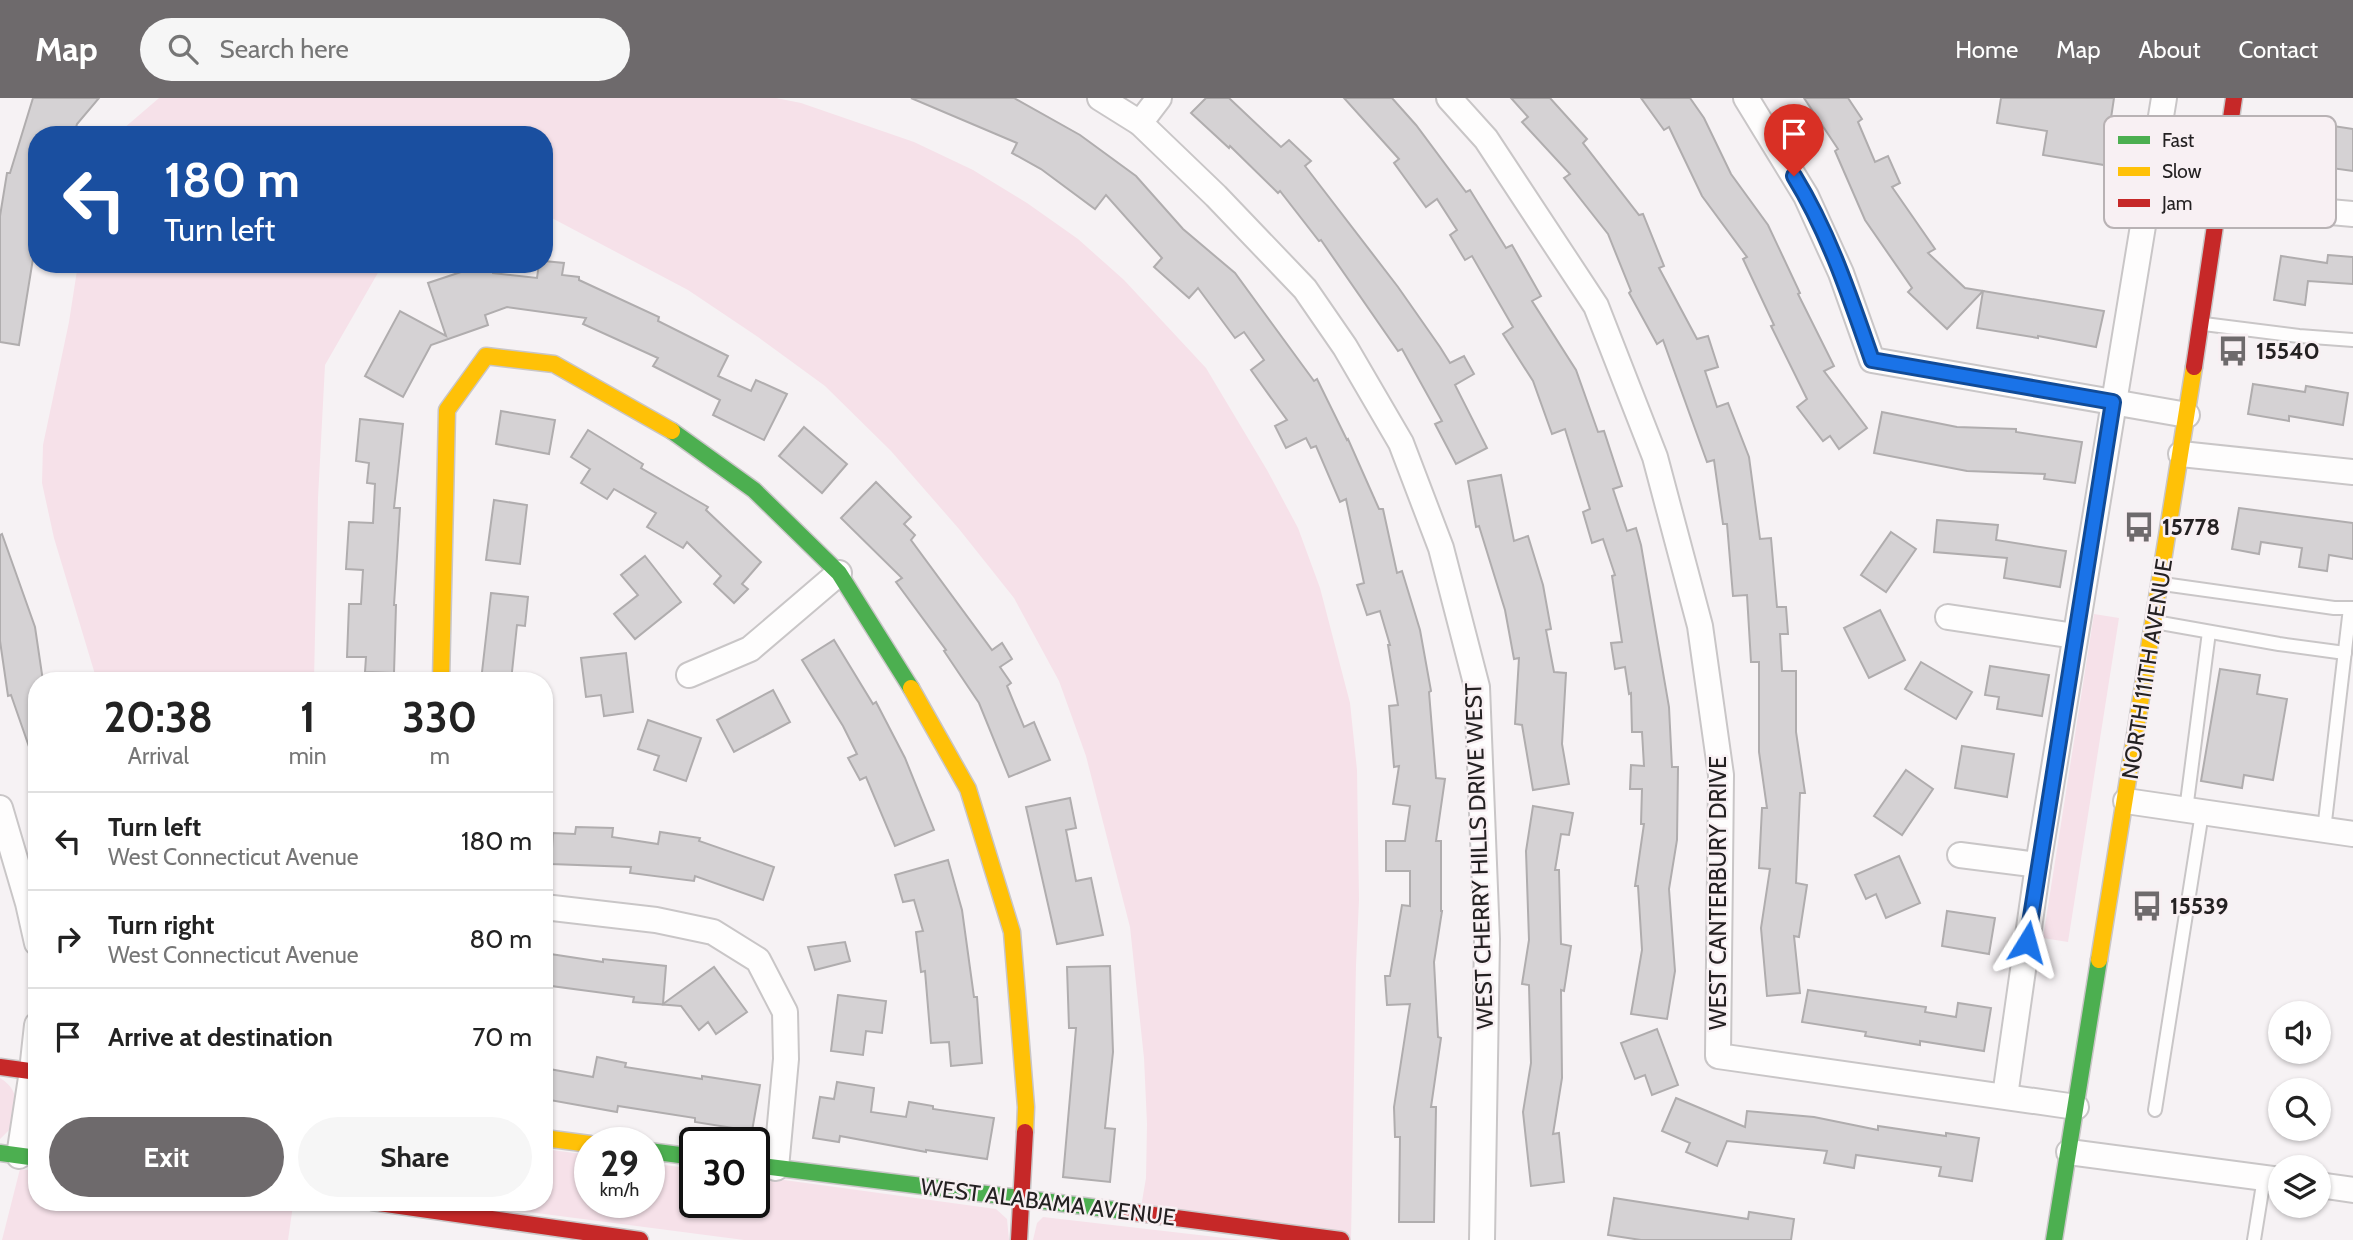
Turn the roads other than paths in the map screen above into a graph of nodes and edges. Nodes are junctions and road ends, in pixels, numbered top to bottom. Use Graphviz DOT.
graph roads {
  1 [pos="1100,98"];
  2 [pos="1159,98"];
  3 [pos="1449,98"];
  4 [pos="1746,98"];
  5 [pos="2164,98"];
  6 [pos="2234,98"];
  7 [pos="2161,116"];
  8 [pos="2231,116"];
  9 [pos="1140,123"];
  10 [pos="2142,228"];
  11 [pos="2214,228"];
  12 [pos="2200,324"];
  13 [pos="2353,340"];
  14 [pos="2113,402"];
  15 [pos="2187,415"];
  16 [pos="2181,453"];
  17 [pos="2353,472"];
  18 [pos="839,573"];
  19 [pos="2160,584"];
  20 [pos="2351,608"];
  21 [pos="1948,617"];
  22 [pos="2154,622"];
  23 [pos="2209,632"];
  24 [pos="2075,636"];
  25 [pos="2345,653"];
  26 [pos="441,672"];
  27 [pos="689,675"];
  28 [pos="2126,801"];
  29 [pos="0,808"];
  30 [pos="2194,811"];
  31 [pos="2324,830"];
  32 [pos="2353,834"];
  33 [pos="1960,855"];
  34 [pos="2038,865"];
  35 [pos="28,903"];
  36 [pos="553,907"];
  37 [pos="0,1067"];
  38 [pos="28,1070"];
  39 [pos="2005,1096"];
  40 [pos="2076,1107"];
  41 [pos="28,1108"];
  42 [pos="2155,1110"];
  43 [pos="553,1139"];
  44 [pos="770,1141"];
  45 [pos="574,1142"];
  46 [pos="2069,1152"];
  47 [pos="19,1156"];
  48 [pos="770,1167"];
  49 [pos="2268,1178"];
  50 [pos="2331,1187"];
  51 [pos="2353,1190"];
  52 [pos="2268,1193"];
  53 [pos="1021,1197"];
  54 [pos="435,1211"];
  55 [pos="640,1240"];
  56 [pos="1019,1240"];
  57 [pos="1341,1240"];
  58 [pos="1482,1240"];
  59 [pos="2054,1240"];
  60 [pos="2254,1240"];
  1 -- 9 [label="street, WEST CHERRY HILLS DRIVE WEST"];
  2 -- 9 [label="street"];
  3 -- 39 [label="street, WEST CANTERBURY DRIVE"];
  4 -- 14 [label="street"];
  5 -- 7 [label="street"];
  6 -- 8 [label="street, NORTH 111TH AVENUE"];
  9 -- 58 [label="street, WEST CHERRY HILLS DRIVE WEST"];
  10 -- 14 [label="street"];
  11 -- 12 [label="street, NORTH 111TH AVENUE"];
  12 -- 13 [label="lane"];
  12 -- 15 [label="street, NORTH 111TH AVENUE"];
  14 -- 15 [label="street"];
  14 -- 24 [label="street"];
  15 -- 16 [label="street, NORTH 111TH AVENUE"];
  16 -- 17 [label="street"];
  16 -- 19 [label="street, NORTH 111TH AVENUE"];
  18 -- 26 [label="street"];
  18 -- 27 [label="street"];
  18 -- 53 [label="street"];
  19 -- 20 [label="lane"];
  19 -- 22 [label="street, NORTH 111TH AVENUE"];
  20 -- 25 [label="lane"];
  21 -- 24 [label="street"];
  22 -- 23 [label="lane"];
  22 -- 28 [label="street, NORTH 111TH AVENUE"];
  23 -- 25 [label="lane"];
  23 -- 30 [label="lane"];
  24 -- 34 [label="street"];
  25 -- 31 [label="lane"];
  28 -- 30 [label="street"];
  28 -- 40 [label="street, NORTH 111TH AVENUE"];
  29 -- 35 [label="street"];
  30 -- 31 [label="street"];
  30 -- 42 [label="lane"];
  31 -- 32 [label="street"];
  33 -- 34 [label="street"];
  34 -- 39 [label="street"];
  36 -- 44 [label="street"];
  37 -- 38 [label="street"];
  39 -- 40 [label="street, WEST CANTERBURY DRIVE"];
  40 -- 46 [label="street, NORTH 111TH AVENUE"];
  41 -- 47 [label="street"];
  43 -- 45 [label="street"];
  46 -- 49 [label="street"];
  46 -- 59 [label="street, NORTH 111TH AVENUE"];
  48 -- 53 [label="street, WEST ALABAMA AVENUE"];
  50 -- 51 [label="street"];
  52 -- 60 [label="lane"];
  53 -- 56 [label="street"];
  53 -- 57 [label="street, WEST ALABAMA AVENUE"];
  54 -- 55 [label="street"];
}
